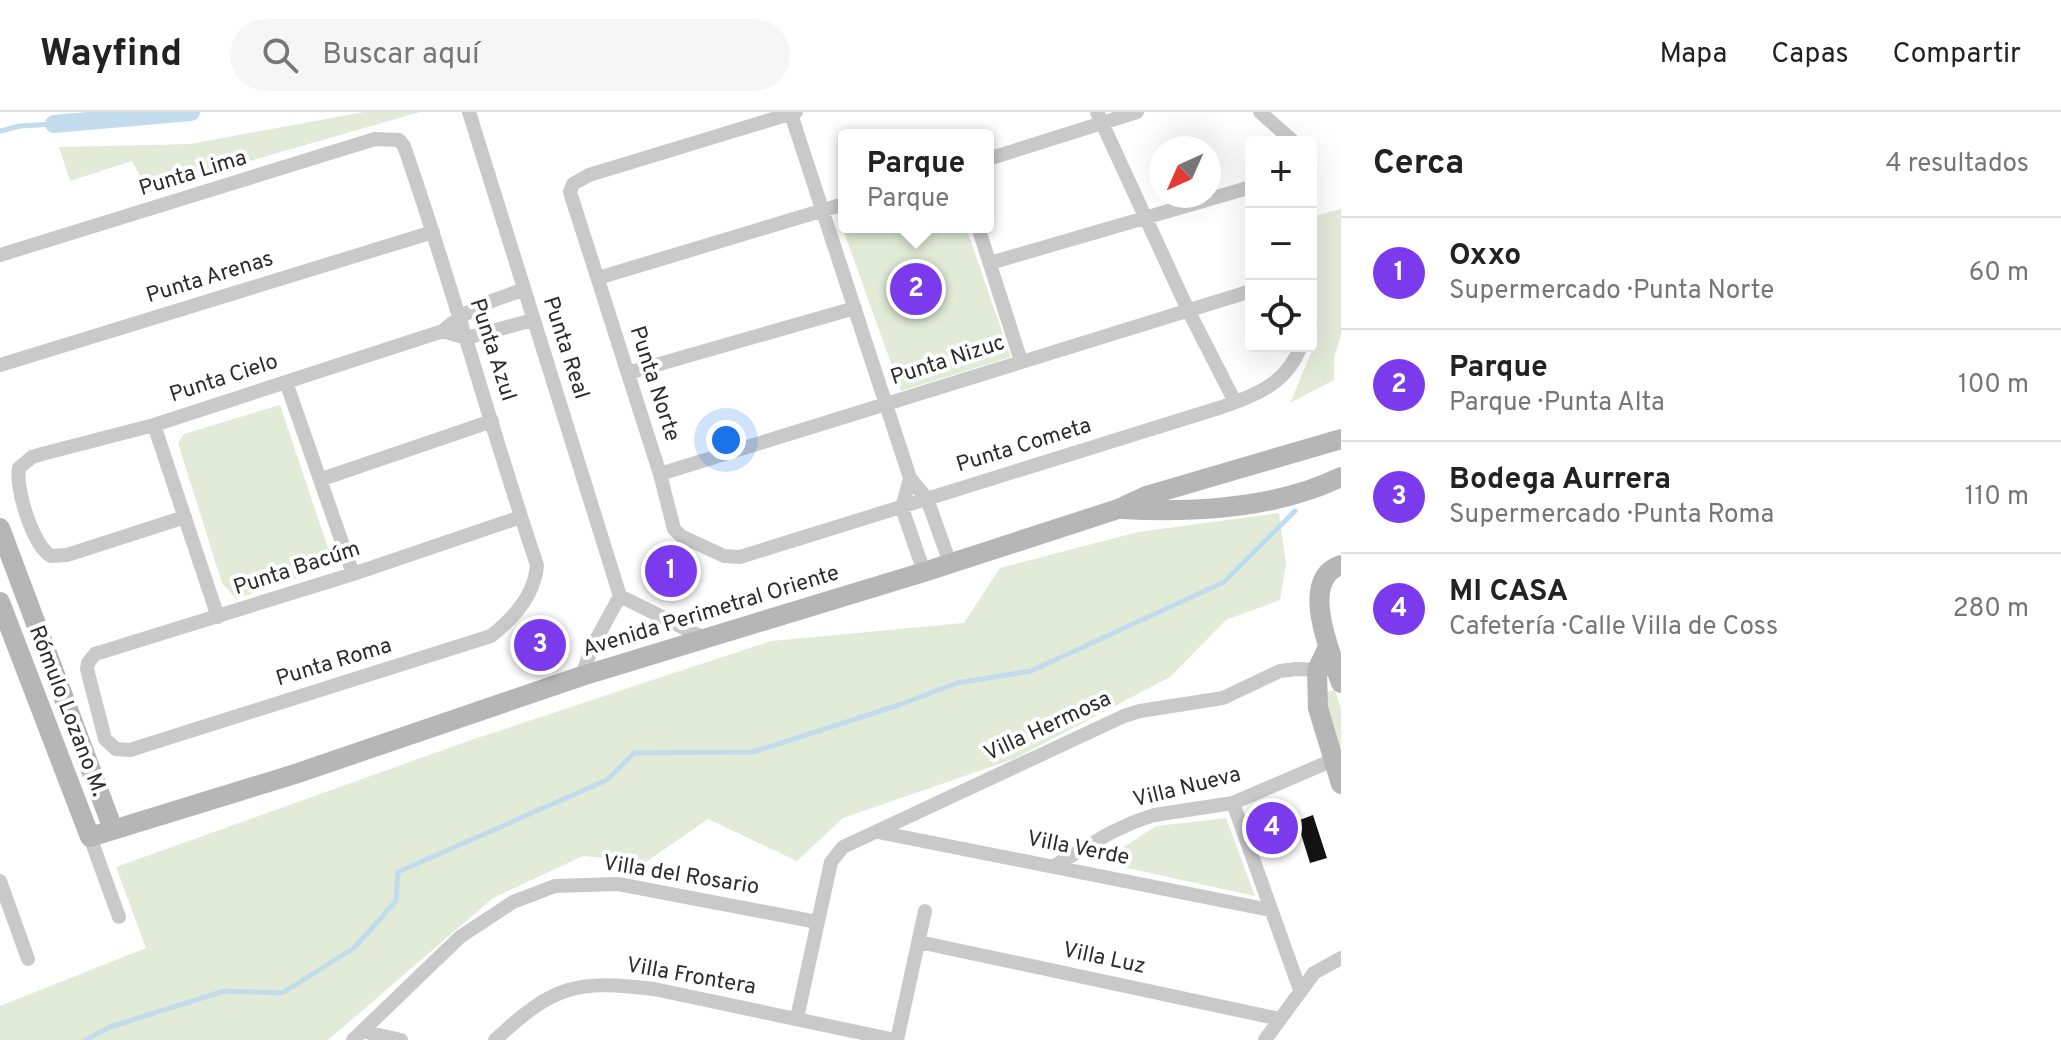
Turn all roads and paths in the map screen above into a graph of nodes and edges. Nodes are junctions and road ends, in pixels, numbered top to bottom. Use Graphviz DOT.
graph roads {
  1 [pos="469,112"];
  2 [pos="1137,112"];
  3 [pos="1260,112"];
  4 [pos="793,113"];
  5 [pos="1099,117"];
  6 [pos="1287,136"];
  7 [pos="399,140"];
  8 [pos="994,157"];
  9 [pos="1245,189"];
  10 [pos="838,206"];
  11 [pos="823,210"];
  12 [pos="1146,217"];
  13 [pos="433,232"];
  14 [pos="980,233"];
  15 [pos="0,255"];
  16 [pos="990,263"];
  17 [pos="598,278"];
  18 [pos="523,290"];
  19 [pos="1245,293"];
  20 [pos="855,308"];
  21 [pos="1188,310"];
  22 [pos="458,318"];
  23 [pos="533,320"];
  24 [pos="443,331"];
  25 [pos="466,338"];
  26 [pos="1298,352"];
  27 [pos="1021,361"];
  28 [pos="0,365"];
  29 [pos="628,373"];
  30 [pos="286,382"];
  31 [pos="1235,402"];
  32 [pos="888,404"];
  33 [pos="492,421"];
  34 [pos="154,425"];
  35 [pos="1341,439"];
  36 [pos="1235,471"];
  37 [pos="660,474"];
  38 [pos="1341,474"];
  39 [pos="910,478"];
  40 [pos="322,479"];
  41 [pos="927,499"];
  42 [pos="902,508"];
  43 [pos="1118,509"];
  44 [pos="185,517"];
  45 [pos="521,517"];
  46 [pos="0,528"];
  47 [pos="740,557"];
  48 [pos="950,563"];
  49 [pos="1341,565"];
  50 [pos="924,572"];
  51 [pos="353,574"];
  52 [pos="537,576"];
  53 [pos="620,596"];
  54 [pos="0,602"];
  55 [pos="218,617"];
  56 [pos="706,639"];
  57 [pos="88,663"];
  58 [pos="1332,675"];
  59 [pos="582,676"];
  60 [pos="1333,760"];
  61 [pos="1341,784"];
  62 [pos="1233,803"];
  63 [pos="113,829"];
  64 [pos="878,832"];
  65 [pos="90,837"];
  66 [pos="1054,866"];
  67 [pos="0,881"];
  68 [pos="1270,910"];
  69 [pos="925,911"];
  70 [pos="119,917"];
  71 [pos="817,922"];
  72 [pos="919,942"];
  73 [pos="1341,958"];
  74 [pos="28,959"];
  75 [pos="1300,990"];
  76 [pos="797,1018"];
  77 [pos="1280,1019"];
  78 [pos="357,1036"];
  79 [pos="401,1040"];
  80 [pos="495,1040"];
  81 [pos="896,1040"];
  82 [pos="1265,1040"];
  1 -- 18 [label="street, Punta Real"];
  2 -- 5 [label="street"];
  3 -- 6 [label="street"];
  4 -- 11 [label="street"];
  4 -- 17 [label="street, Punta Norte"];
  5 -- 8 [label="street"];
  5 -- 12 [label="street"];
  7 -- 13 [label="street, Punta Azul"];
  7 -- 15 [label="street, Punta Lima"];
  9 -- 12 [label="street"];
  10 -- 11 [label="street"];
  11 -- 17 [label="street"];
  11 -- 20 [label="street"];
  12 -- 16 [label="street"];
  12 -- 21 [label="street"];
  13 -- 22 [label="street, Punta Azul"];
  13 -- 28 [label="street, Punta Arenas"];
  14 -- 16 [label="street"];
  16 -- 27 [label="street"];
  17 -- 29 [label="street, Punta Norte"];
  18 -- 22 [label="street, Punta Cielo"];
  18 -- 23 [label="street, Punta Real"];
  19 -- 21 [label="street, Punta Nizuc"];
  20 -- 29 [label="street"];
  20 -- 32 [label="street"];
  21 -- 27 [label="street, Punta Nizuc"];
  21 -- 31 [label="street"];
  22 -- 24 [label="street, Punta Cielo"];
  22 -- 25 [label="street, Punta Azul"];
  23 -- 25 [label="street"];
  23 -- 53 [label="street, Punta Real"];
  24 -- 25 [label="street"];
  24 -- 30 [label="street, Punta Cielo"];
  25 -- 33 [label="street, Punta Azul"];
  26 -- 31 [label="street, Punta Cometa"];
  27 -- 32 [label="street, Punta Nizuc"];
  29 -- 37 [label="street, Punta Norte"];
  30 -- 34 [label="street, Punta Cielo"];
  30 -- 40 [label="street"];
  31 -- 41 [label="street, Punta Cometa"];
  32 -- 37 [label="street, Punta Nizuc"];
  32 -- 39 [label="street"];
  33 -- 40 [label="street"];
  33 -- 45 [label="street, Punta Azul"];
  34 -- 44 [label="street"];
  34 -- 44 [label="street, Punta Cielo"];
  35 -- 36 [label="street, Avenida Perimetral Oriente"];
  36 -- 38 [label="street"];
  36 -- 43 [label="street, Avenida Perimetral Oriente"];
  37 -- 47 [label="street, Punta Norte"];
  38 -- 43 [label="street, Avenida Perimetral Oriente"];
  39 -- 41 [label="street"];
  39 -- 42 [label="street"];
  40 -- 51 [label="street"];
  41 -- 42 [label="street, Punta Cometa"];
  41 -- 48 [label="street"];
  42 -- 47 [label="street, Punta Cometa"];
  42 -- 50 [label="street"];
  43 -- 48 [label="street, Avenida Perimetral Oriente"];
  44 -- 55 [label="street"];
  45 -- 51 [label="street, Punta Bacúm"];
  45 -- 52 [label="street, Punta Azul"];
  46 -- 63 [label="street"];
  48 -- 50 [label="street, Avenida Perimetral Oriente"];
  49 -- 58 [label="street"];
  50 -- 56 [label="street, Avenida Perimetral Oriente"];
  51 -- 55 [label="street, Punta Bacúm"];
  52 -- 57 [label="street, Punta Roma"];
  53 -- 56 [label="street"];
  53 -- 59 [label="street"];
  54 -- 65 [label="street, Rómulo Lozano M."];
  55 -- 57 [label="street, Punta Bacúm"];
  56 -- 59 [label="street, Avenida Perimetral Oriente"];
  58 -- 60 [label="street"];
  58 -- 64 [label="street, Villa Hermosa"];
  59 -- 63 [label="street, Avenida Perimetral Oriente"];
  60 -- 61 [label="street"];
  60 -- 62 [label="street, Villa Nueva"];
  62 -- 66 [label="street, Villa Nueva"];
  62 -- 68 [label="street"];
  63 -- 65 [label="street, Avenida Perimetral Oriente"];
  64 -- 66 [label="street, Villa Verde"];
  64 -- 71 [label="street, Villa Hermosa"];
  65 -- 70 [label="street"];
  66 -- 68 [label="street, Villa Verde"];
  67 -- 74 [label="street"];
  68 -- 75 [label="street"];
  69 -- 72 [label="street"];
  71 -- 76 [label="street"];
  71 -- 78 [label="street, Villa del Rosario"];
  72 -- 77 [label="street, Villa Luz"];
  72 -- 81 [label="street"];
  73 -- 75 [label="street"];
  75 -- 77 [label="street"];
  76 -- 80 [label="street, Villa Frontera"];
  76 -- 81 [label="street, Villa Frontera"];
  77 -- 82 [label="street"];
  78 -- 79 [label="street"];
}
